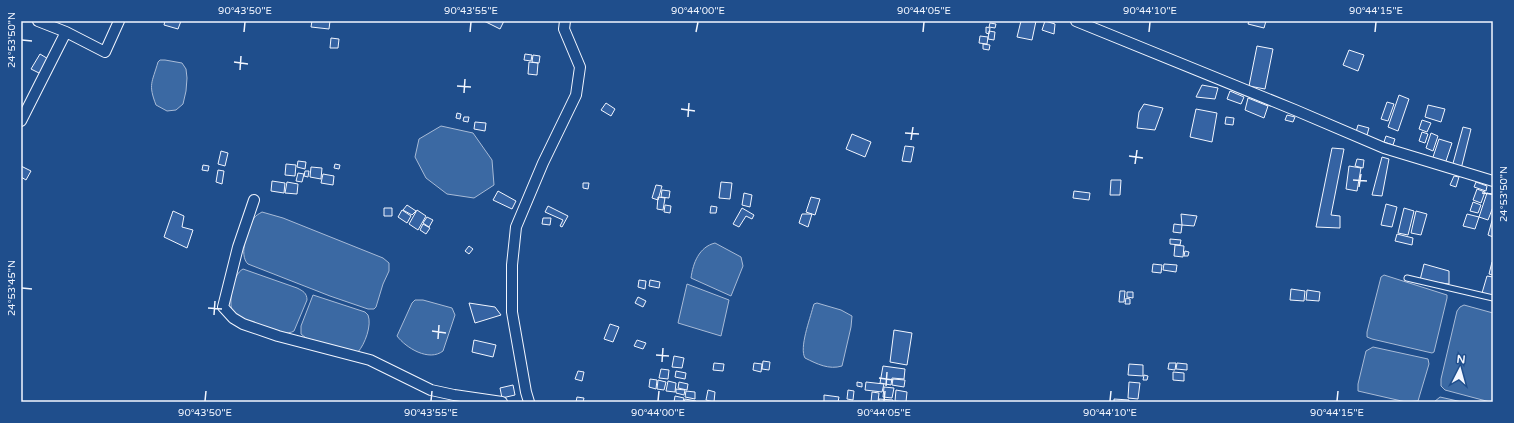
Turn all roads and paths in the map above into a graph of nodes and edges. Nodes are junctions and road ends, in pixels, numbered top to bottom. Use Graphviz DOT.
graph roads {
  1 [pos="38,21"];
  2 [pos="119,21"];
  3 [pos="565,21"];
  4 [pos="1076,21"];
  5 [pos="66,32"];
  6 [pos="21,121"];
  7 [pos="1493,180"];
  8 [pos="254,200"];
  9 [pos="1407,278"];
  10 [pos="1493,298"];
  11 [pos="502,402"];
  12 [pos="528,402"];
  1 -- 5 [label="street"];
  2 -- 5 [label="street"];
  3 -- 12 [label="street"];
  4 -- 7 [label="street"];
  5 -- 6 [label="street"];
  8 -- 11 [label="street"];
  9 -- 10 [label="lane"];
}
